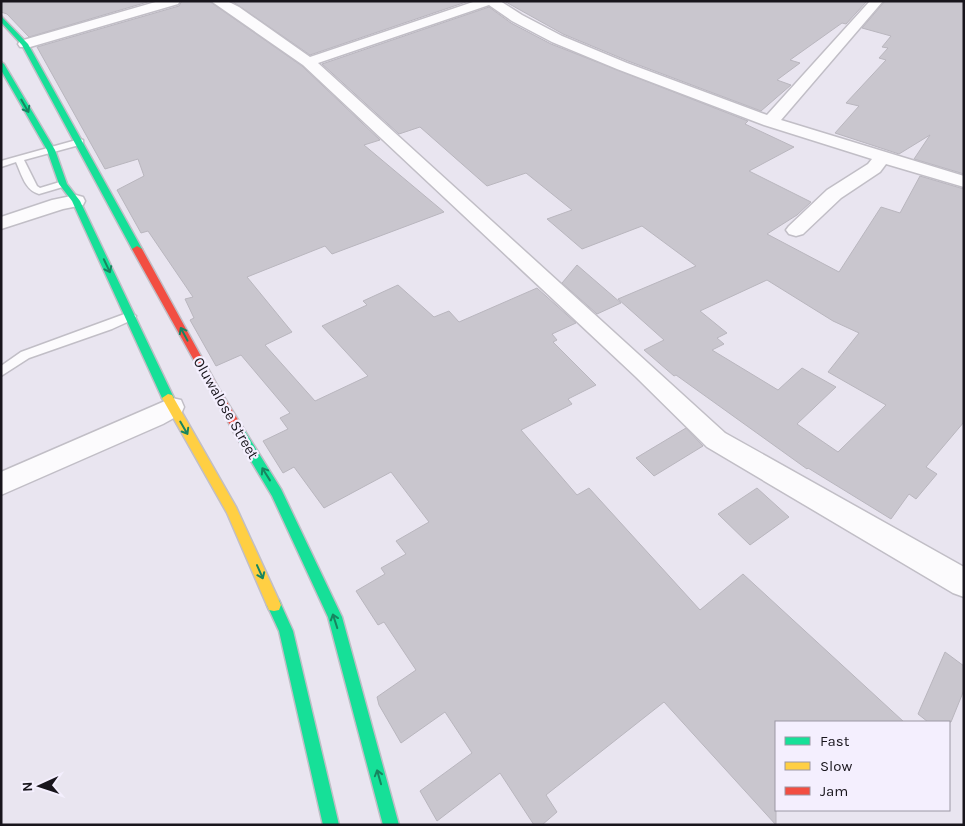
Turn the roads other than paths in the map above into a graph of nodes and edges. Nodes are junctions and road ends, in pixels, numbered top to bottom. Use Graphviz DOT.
graph roads {
  1 [pos="174,1"];
  2 [pos="217,1"];
  3 [pos="490,1"];
  4 [pos="877,1"];
  5 [pos="1,18"];
  6 [pos="25,44"];
  7 [pos="308,62"];
  8 [pos="1,64"];
  9 [pos="770,122"];
  10 [pos="80,142"];
  11 [pos="50,150"];
  12 [pos="882,157"];
  13 [pos="19,159"];
  14 [pos="1,164"];
  15 [pos="964,182"];
  16 [pos="63,184"];
  17 [pos="76,201"];
  18 [pos="1,223"];
  19 [pos="796,230"];
  20 [pos="132,237"];
  21 [pos="107,245"];
  22 [pos="130,316"];
  23 [pos="1,372"];
  24 [pos="172,407"];
  25 [pos="1,484"];
  26 [pos="964,583"];
  27 [pos="331,825"];
  28 [pos="391,825"];
  1 -- 6 [label="street"];
  2 -- 7 [label="street"];
  3 -- 7 [label="street"];
  3 -- 9 [label="street"];
  4 -- 9 [label="street"];
  5 -- 6 [label="street, Oluwalose Street"];
  6 -- 10 [label="street, Oluwalose Street"];
  7 -- 26 [label="street"];
  8 -- 11 [label="street, one-way"];
  9 -- 12 [label="street"];
  10 -- 11 [label="lane"];
  10 -- 20 [label="street, Oluwalose Street"];
  11 -- 13 [label="lane"];
  11 -- 16 [label="street"];
  12 -- 15 [label="street"];
  12 -- 19 [label="street"];
  13 -- 14 [label="lane"];
  13 -- 16 [label="lane"];
  16 -- 17 [label="street"];
  17 -- 18 [label="street"];
  17 -- 21 [label="street"];
  20 -- 21 [label="street"];
  28 -- 20 [label="street, Oluwalose Street, one-way"];
  21 -- 22 [label="street, one-way"];
  22 -- 23 [label="lane"];
  22 -- 24 [label="street"];
  24 -- 25 [label="street"];
  24 -- 27 [label="street, one-way"];
}
